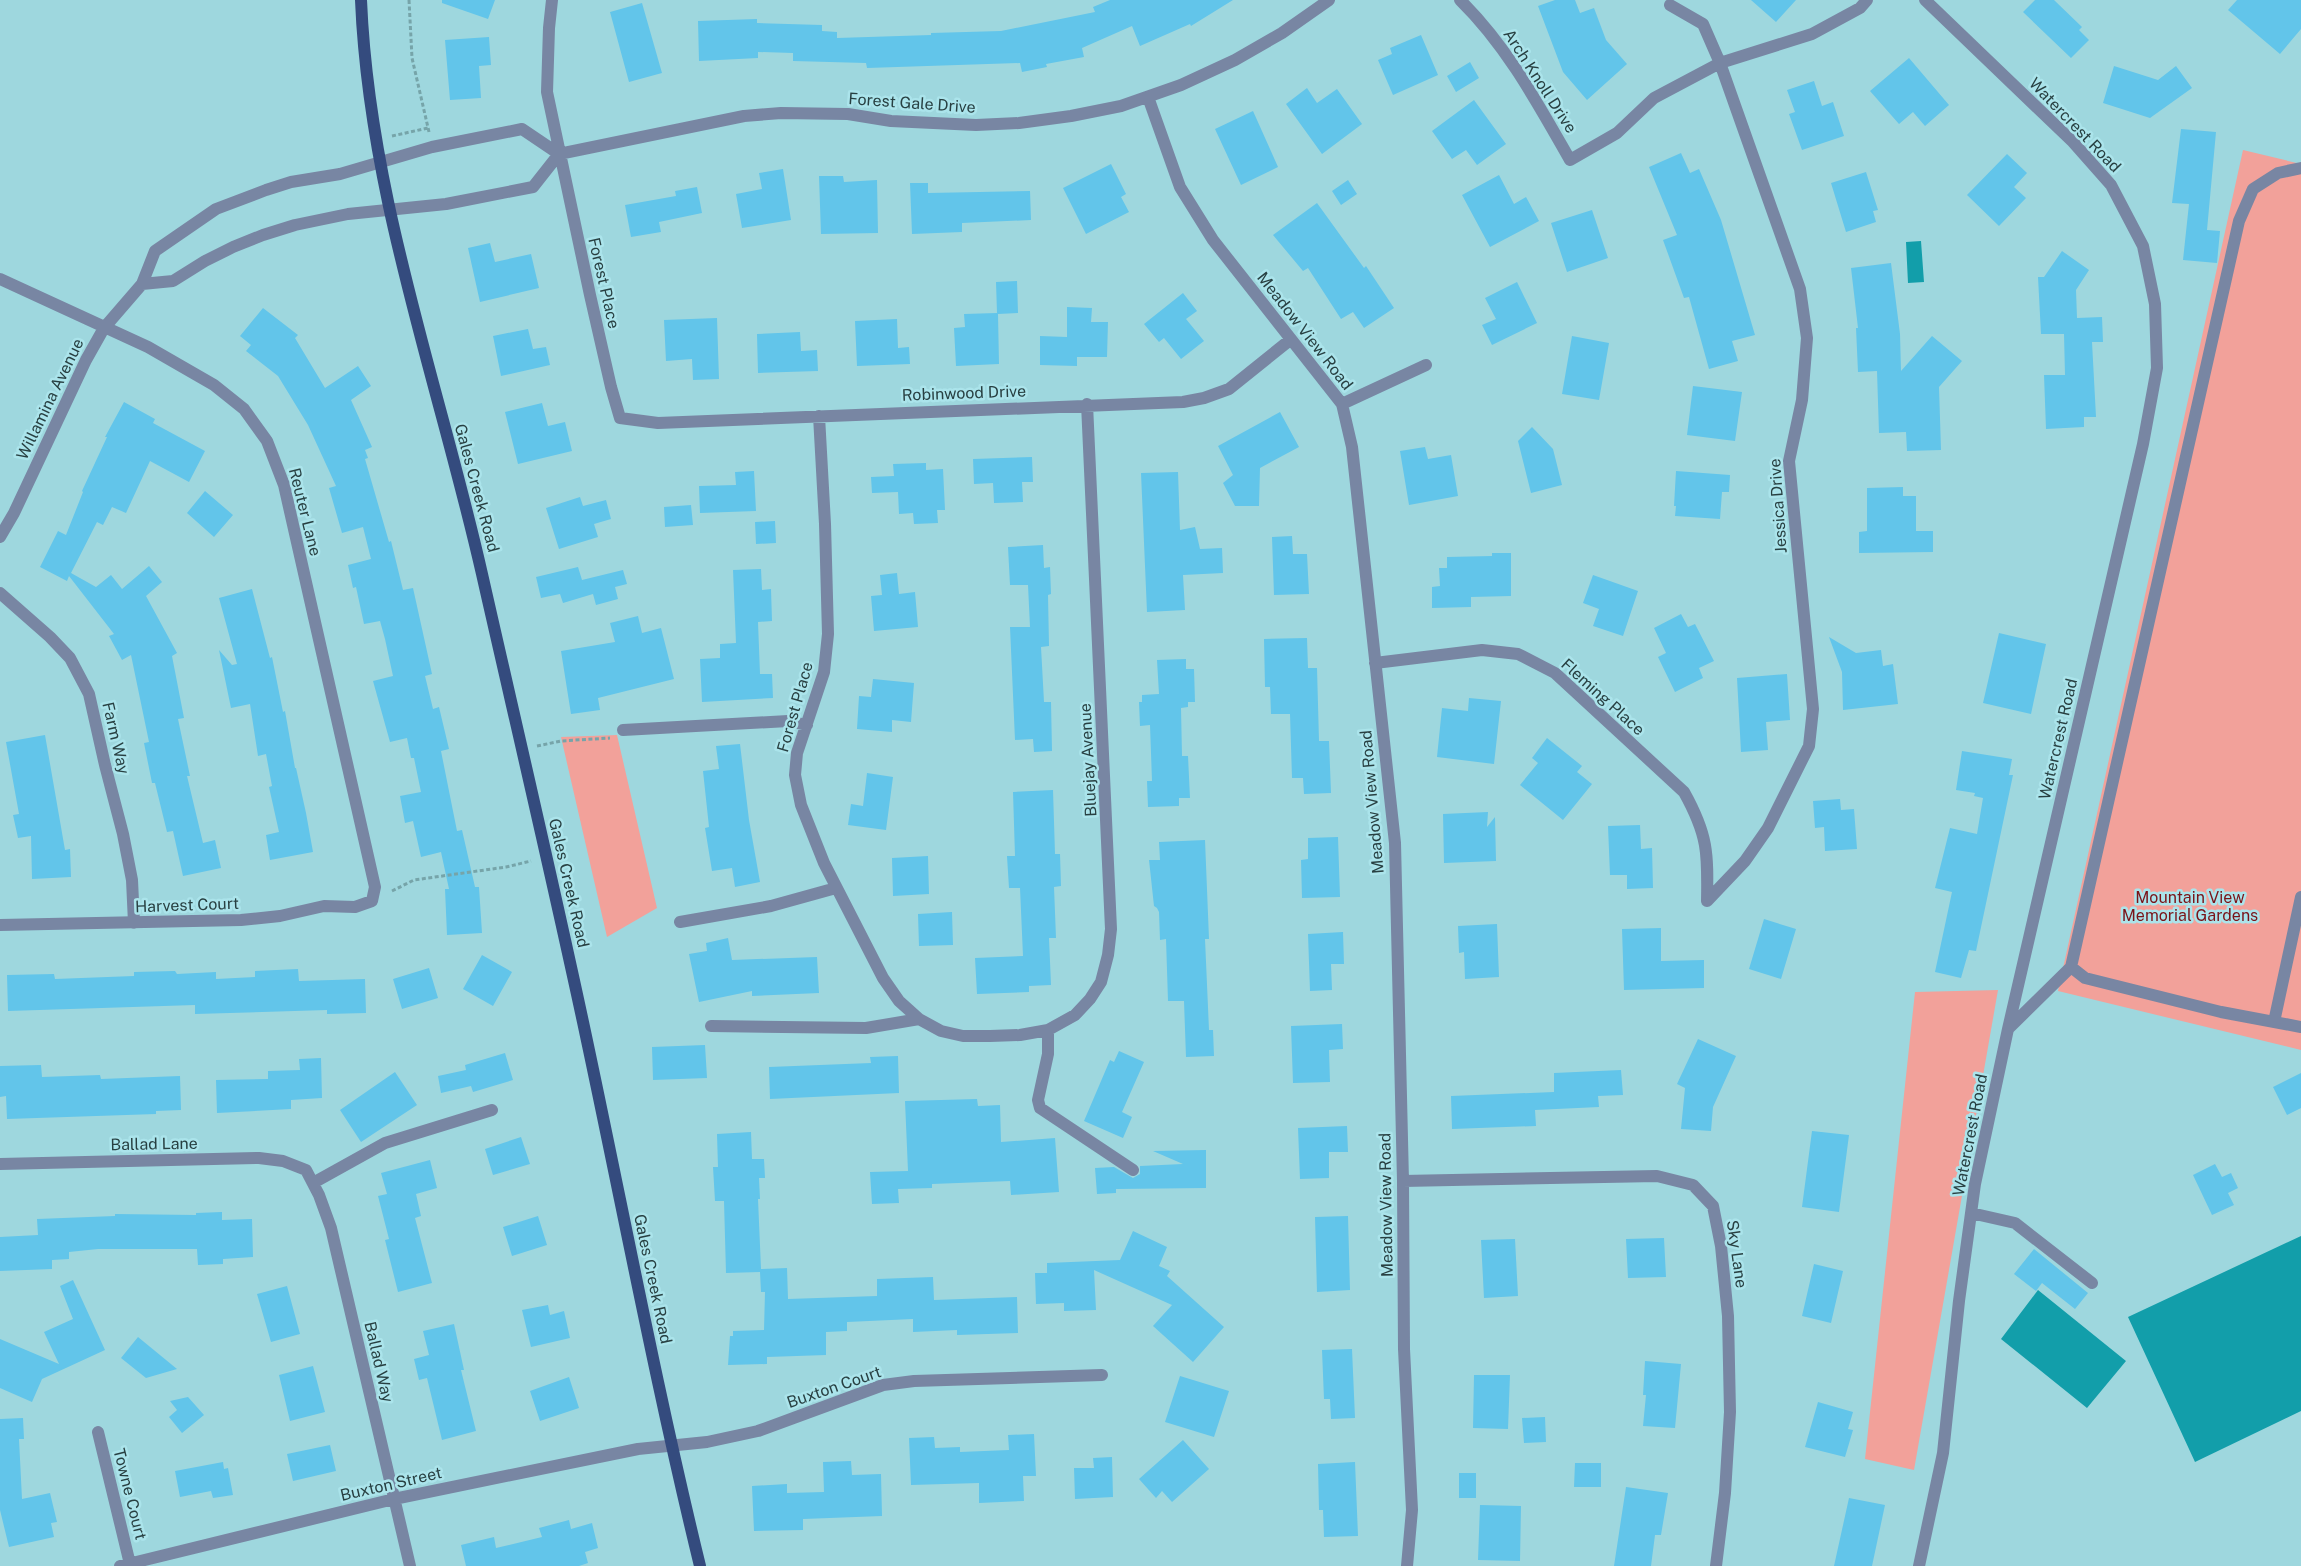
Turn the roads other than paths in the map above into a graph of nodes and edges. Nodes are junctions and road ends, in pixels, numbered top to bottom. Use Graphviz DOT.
graph roads {
  1 [pos="361,0"];
  2 [pos="552,0"];
  3 [pos="1329,0"];
  4 [pos="1460,0"];
  5 [pos="1867,0"];
  6 [pos="1926,0"];
  7 [pos="1670,5"];
  8 [pos="1720,63"];
  9 [pos="1148,97"];
  10 [pos="559,154"];
  11 [pos="382,162"];
  12 [pos="2301,168"];
  13 [pos="392,210"];
  14 [pos="0,280"];
  15 [pos="142,284"];
  16 [pos="104,328"];
  17 [pos="1290,340"];
  18 [pos="1426,365"];
  19 [pos="1087,404"];
  20 [pos="1342,404"];
  21 [pos="819,416"];
  22 [pos="620,418"];
  23 [pos="0,537"];
  24 [pos="0,593"];
  25 [pos="1375,663"];
  26 [pos="807,725"];
  27 [pos="623,730"];
  28 [pos="836,888"];
  29 [pos="2301,898"];
  30 [pos="372,901"];
  31 [pos="1707,901"];
  32 [pos="134,922"];
  33 [pos="680,922"];
  34 [pos="0,924"];
  35 [pos="2072,967"];
  36 [pos="919,1019"];
  37 [pos="2274,1022"];
  38 [pos="712,1026"];
  39 [pos="2301,1027"];
  40 [pos="2008,1029"];
  41 [pos="1048,1030"];
  42 [pos="990,1036"];
  43 [pos="492,1110"];
  44 [pos="0,1164"];
  45 [pos="306,1170"];
  46 [pos="1133,1170"];
  47 [pos="1403,1181"];
  48 [pos="313,1183"];
  49 [pos="1971,1213"];
  50 [pos="2092,1283"];
  51 [pos="1102,1376"];
  52 [pos="98,1432"];
  53 [pos="671,1446"];
  54 [pos="394,1499"];
  55 [pos="125,1565"];
  56 [pos="410,1566"];
  57 [pos="700,1566"];
  58 [pos="1407,1566"];
  59 [pos="1716,1566"];
  60 [pos="1919,1566"];
  1 -- 11 [label="main road, Gales Creek Road"];
  2 -- 10 [label="street"];
  3 -- 9 [label="street, Forest Gale Drive"];
  4 -- 8 [label="street, Arch Knoll Drive"];
  5 -- 8 [label="street"];
  6 -- 40 [label="street, Watercrest Road"];
  7 -- 8 [label="street, Jessica Drive"];
  8 -- 31 [label="street, Jessica Drive"];
  9 -- 10 [label="street, Forest Gale Drive"];
  9 -- 17 [label="street, Meadow View Road"];
  10 -- 11 [label="street"];
  10 -- 13 [label="street"];
  10 -- 22 [label="street, Forest Place"];
  11 -- 13 [label="main road, Gales Creek Road"];
  11 -- 15 [label="street, Willamina Avenue"];
  12 -- 35 [label="street"];
  13 -- 15 [label="street"];
  13 -- 53 [label="main road, Gales Creek Road"];
  14 -- 16 [label="street, Reuter Lane"];
  15 -- 16 [label="street, Willamina Avenue"];
  16 -- 23 [label="street, Willamina Avenue"];
  16 -- 30 [label="street, Reuter Lane"];
  17 -- 19 [label="street, Robinwood Drive"];
  17 -- 20 [label="street, Meadow View Road"];
  18 -- 20 [label="street"];
  19 -- 21 [label="street, Robinwood Drive"];
  19 -- 41 [label="street, Bluejay Avenue"];
  20 -- 25 [label="street, Meadow View Road"];
  21 -- 22 [label="street, Robinwood Drive"];
  21 -- 26 [label="street, Forest Place"];
  24 -- 32 [label="street, Farm Way"];
  25 -- 31 [label="street, Fleming Place"];
  25 -- 47 [label="street, Meadow View Road"];
  26 -- 27 [label="street"];
  26 -- 28 [label="street, Forest Place"];
  28 -- 33 [label="street"];
  28 -- 36 [label="street, Forest Place"];
  29 -- 37 [label="street"];
  30 -- 32 [label="street, Harvest Court"];
  32 -- 34 [label="street, Harvest Court"];
  35 -- 37 [label="street"];
  35 -- 40 [label="street"];
  36 -- 38 [label="street"];
  36 -- 42 [label="street, Forest Place"];
  37 -- 39 [label="street"];
  40 -- 49 [label="street, Watercrest Road"];
  41 -- 42 [label="street, Bluejay Avenue"];
  41 -- 46 [label="street"];
  43 -- 48 [label="street"];
  44 -- 45 [label="street, Ballad Lane"];
  45 -- 48 [label="street, Ballad Way"];
  47 -- 58 [label="street, Meadow View Road"];
  47 -- 59 [label="street, Sky Lane"];
  48 -- 54 [label="street, Ballad Way"];
  49 -- 50 [label="street"];
  49 -- 60 [label="street, Watercrest Road"];
  51 -- 53 [label="street, Buxton Court"];
  52 -- 55 [label="street, Towne Court"];
  53 -- 54 [label="street, Buxton Street"];
  53 -- 57 [label="main road, Gales Creek Road"];
  54 -- 55 [label="street, Buxton Street"];
  54 -- 56 [label="street, Ballad Way"];
}
